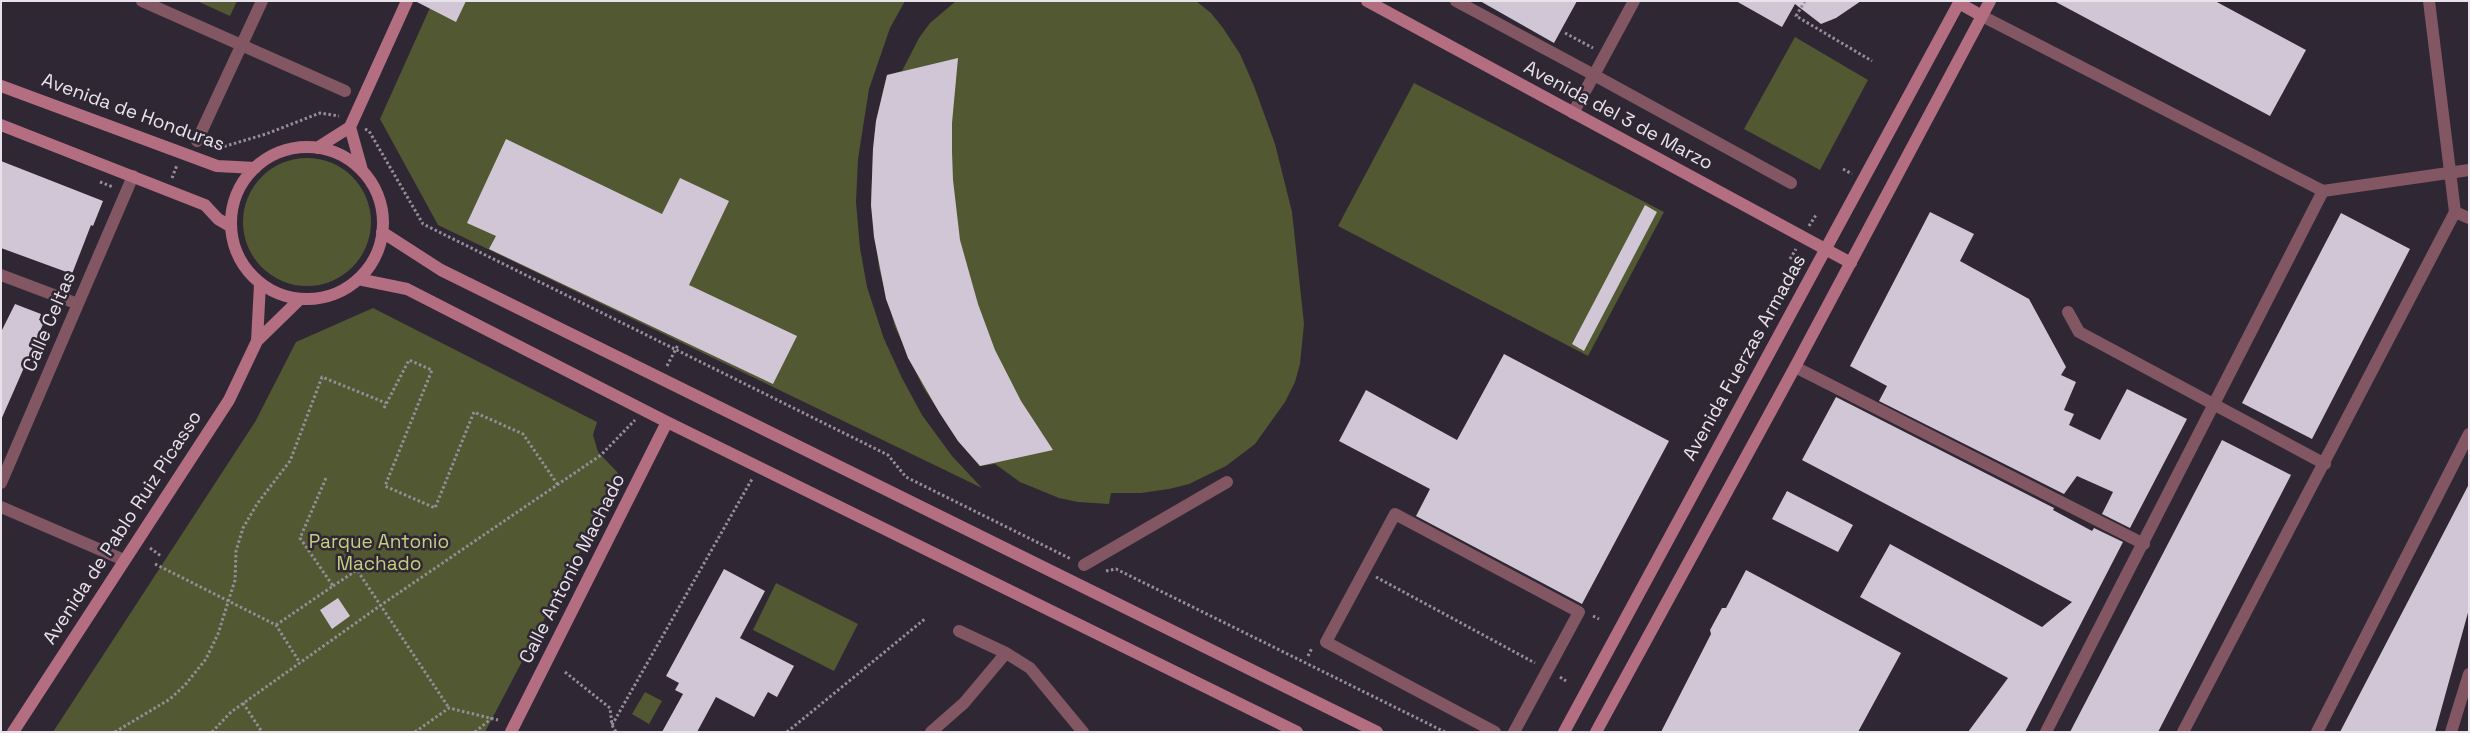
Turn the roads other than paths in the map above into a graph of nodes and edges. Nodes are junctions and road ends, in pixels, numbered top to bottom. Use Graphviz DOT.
graph roads {
  1 [pos="142,1"];
  2 [pos="262,1"];
  3 [pos="407,1"];
  4 [pos="1367,1"];
  5 [pos="1456,1"];
  6 [pos="1634,1"];
  7 [pos="1990,1"];
  8 [pos="2429,1"];
  9 [pos="1959,2"];
  10 [pos="1982,16"];
  11 [pos="242,46"];
  12 [pos="1594,75"];
  13 [pos="1,86"];
  14 [pos="344,91"];
  15 [pos="1573,113"];
  16 [pos="1,125"];
  17 [pos="351,125"];
  18 [pos="197,141"];
  19 [pos="317,148"];
  20 [pos="254,168"];
  21 [pos="362,170"];
  22 [pos="2469,170"];
  23 [pos="2452,173"];
  24 [pos="133,176"];
  25 [pos="1791,183"];
  26 [pos="2323,191"];
  27 [pos="2455,212"];
  28 [pos="2469,218"];
  29 [pos="230,226"];
  30 [pos="382,232"];
  31 [pos="1826,250"];
  32 [pos="1851,263"];
  33 [pos="1,275"];
  34 [pos="358,279"];
  35 [pos="260,284"];
  36 [pos="300,299"];
  37 [pos="78,304"];
  38 [pos="2068,312"];
  39 [pos="257,341"];
  40 [pos="1796,367"];
  41 [pos="2214,405"];
  42 [pos="667,422"];
  43 [pos="2469,434"];
  44 [pos="2325,464"];
  45 [pos="1227,482"];
  46 [pos="1,483"];
  47 [pos="1,507"];
  48 [pos="2144,544"];
  49 [pos="124,560"];
  50 [pos="1084,565"];
  51 [pos="959,631"];
  52 [pos="1006,653"];
  53 [pos="2469,674"];
  54 [pos="13,732"];
  55 [pos="512,732"];
  56 [pos="930,732"];
  57 [pos="1083,732"];
  58 [pos="1297,732"];
  59 [pos="1377,732"];
  60 [pos="1495,732"];
  61 [pos="1514,732"];
  62 [pos="1564,732"];
  63 [pos="1596,732"];
  64 [pos="2046,732"];
  65 [pos="2183,732"];
  66 [pos="2317,732"];
  67 [pos="2450,732"];
  1 -- 11 [label="street"];
  2 -- 11 [label="street"];
  3 -- 17 [label="street"];
  4 -- 15 [label="street, Avenida del 3 de Marzo"];
  5 -- 12 [label="street"];
  6 -- 12 [label="street"];
  7 -- 10 [label="street"];
  8 -- 23 [label="street"];
  9 -- 10 [label="street, Avenida Fuerzas Armadas"];
  9 -- 31 [label="street, Avenida Fuerzas Armadas"];
  10 -- 26 [label="street"];
  10 -- 32 [label="street"];
  11 -- 14 [label="street"];
  11 -- 18 [label="street"];
  12 -- 15 [label="street"];
  12 -- 25 [label="street"];
  13 -- 20 [label="street, Avenida de Honduras"];
  15 -- 31 [label="street, Avenida del 3 de Marzo"];
  16 -- 24 [label="street"];
  17 -- 19 [label="street"];
  17 -- 21 [label="street"];
  19 -- 20 [label="street"];
  19 -- 21 [label="street"];
  20 -- 29 [label="street"];
  21 -- 30 [label="street"];
  22 -- 23 [label="street"];
  23 -- 26 [label="street"];
  23 -- 27 [label="street"];
  24 -- 29 [label="street"];
  24 -- 37 [label="street, Calle Celtas"];
  26 -- 41 [label="street"];
  27 -- 28 [label="street"];
  27 -- 44 [label="street"];
  29 -- 35 [label="street"];
  30 -- 34 [label="street"];
  30 -- 59 [label="street"];
  31 -- 32 [label="street, Avenida del 3 de Marzo"];
  31 -- 62 [label="street, Avenida Fuerzas Armadas"];
  32 -- 40 [label="street"];
  33 -- 37 [label="street"];
  34 -- 36 [label="street"];
  34 -- 42 [label="street"];
  35 -- 36 [label="street"];
  35 -- 39 [label="street, Avenida de Pablo Ruiz Picasso"];
  36 -- 39 [label="street, Avenida de Pablo Ruiz Picasso"];
  37 -- 46 [label="street, Calle Celtas"];
  38 -- 41 [label="street"];
  39 -- 49 [label="street, Avenida de Pablo Ruiz Picasso"];
  40 -- 48 [label="street"];
  40 -- 63 [label="street"];
  41 -- 44 [label="street"];
  41 -- 48 [label="street"];
  42 -- 55 [label="street, Calle Antonio Machado"];
  42 -- 58 [label="street"];
  43 -- 66 [label="street"];
  44 -- 65 [label="street"];
  45 -- 50 [label="street"];
  47 -- 49 [label="street"];
  48 -- 64 [label="street"];
  49 -- 54 [label="street, Avenida de Pablo Ruiz Picasso"];
  51 -- 52 [label="street"];
  52 -- 56 [label="street"];
  52 -- 57 [label="street"];
  53 -- 67 [label="street"];
  60 -- 61 [label="street"];
}
